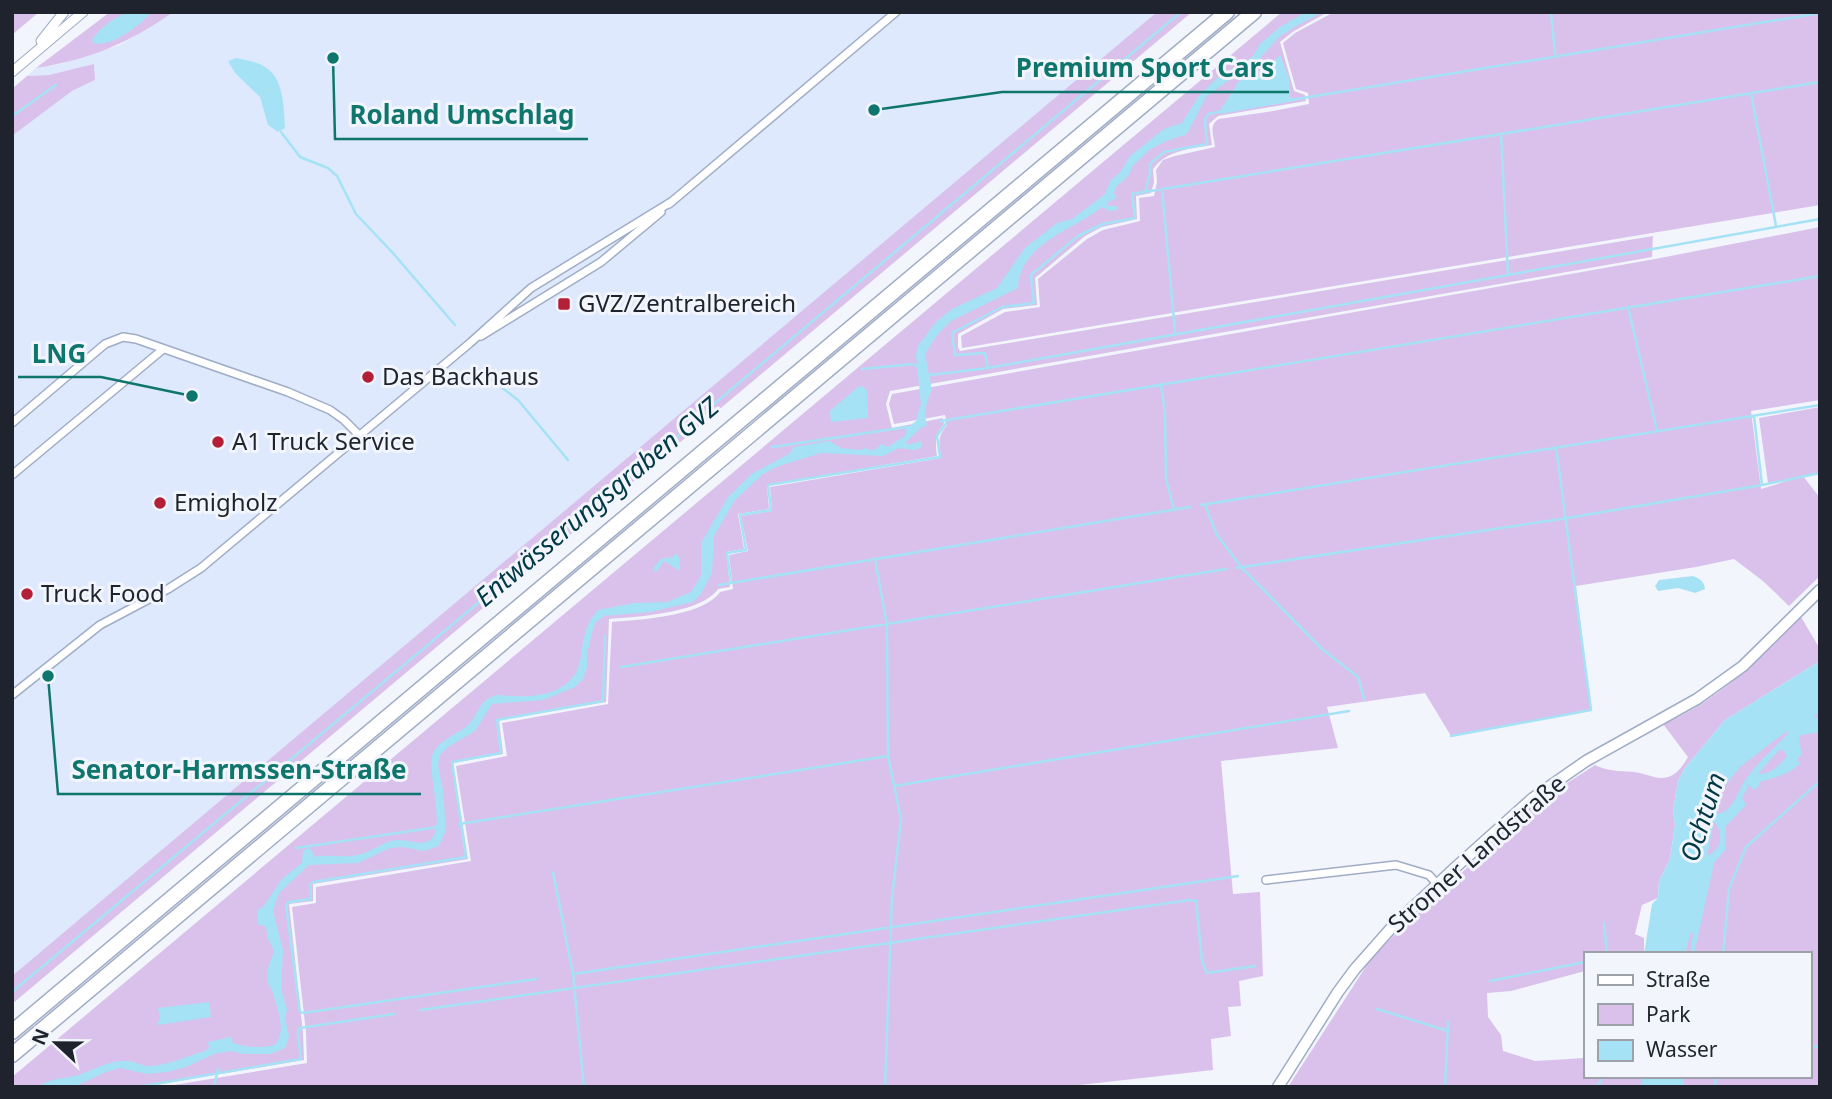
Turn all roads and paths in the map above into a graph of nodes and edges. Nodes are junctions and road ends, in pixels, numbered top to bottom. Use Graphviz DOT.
graph roads {
  1 [pos="64,12"];
  2 [pos="83,12"];
  3 [pos="896,12"];
  4 [pos="1227,12"];
  5 [pos="1254,12"];
  6 [pos="12,72"];
  7 [pos="671,202"];
  8 [pos="470,343"];
  9 [pos="162,350"];
  10 [pos="12,423"];
  11 [pos="359,435"];
  12 [pos="12,475"];
  13 [pos="1820,590"];
  14 [pos="12,695"];
  15 [pos="1266,880"];
  16 [pos="1438,885"];
  17 [pos="12,1032"];
  18 [pos="12,1055"];
  19 [pos="1278,1087"];
  1 -- 6 [label="street"];
  2 -- 6 [label="street"];
  3 -- 7 [label="street"];
  4 -- 17 [label="highway"];
  5 -- 18 [label="highway"];
  7 -- 8 [label="street"];
  7 -- 8 [label="street"];
  8 -- 11 [label="street"];
  9 -- 10 [label="street"];
  9 -- 11 [label="street"];
  9 -- 12 [label="street"];
  11 -- 14 [label="street"];
  13 -- 16 [label="main road, Stromer Landstraße"];
  15 -- 16 [label="street"];
  16 -- 19 [label="main road, Stromer Landstraße"];
}
